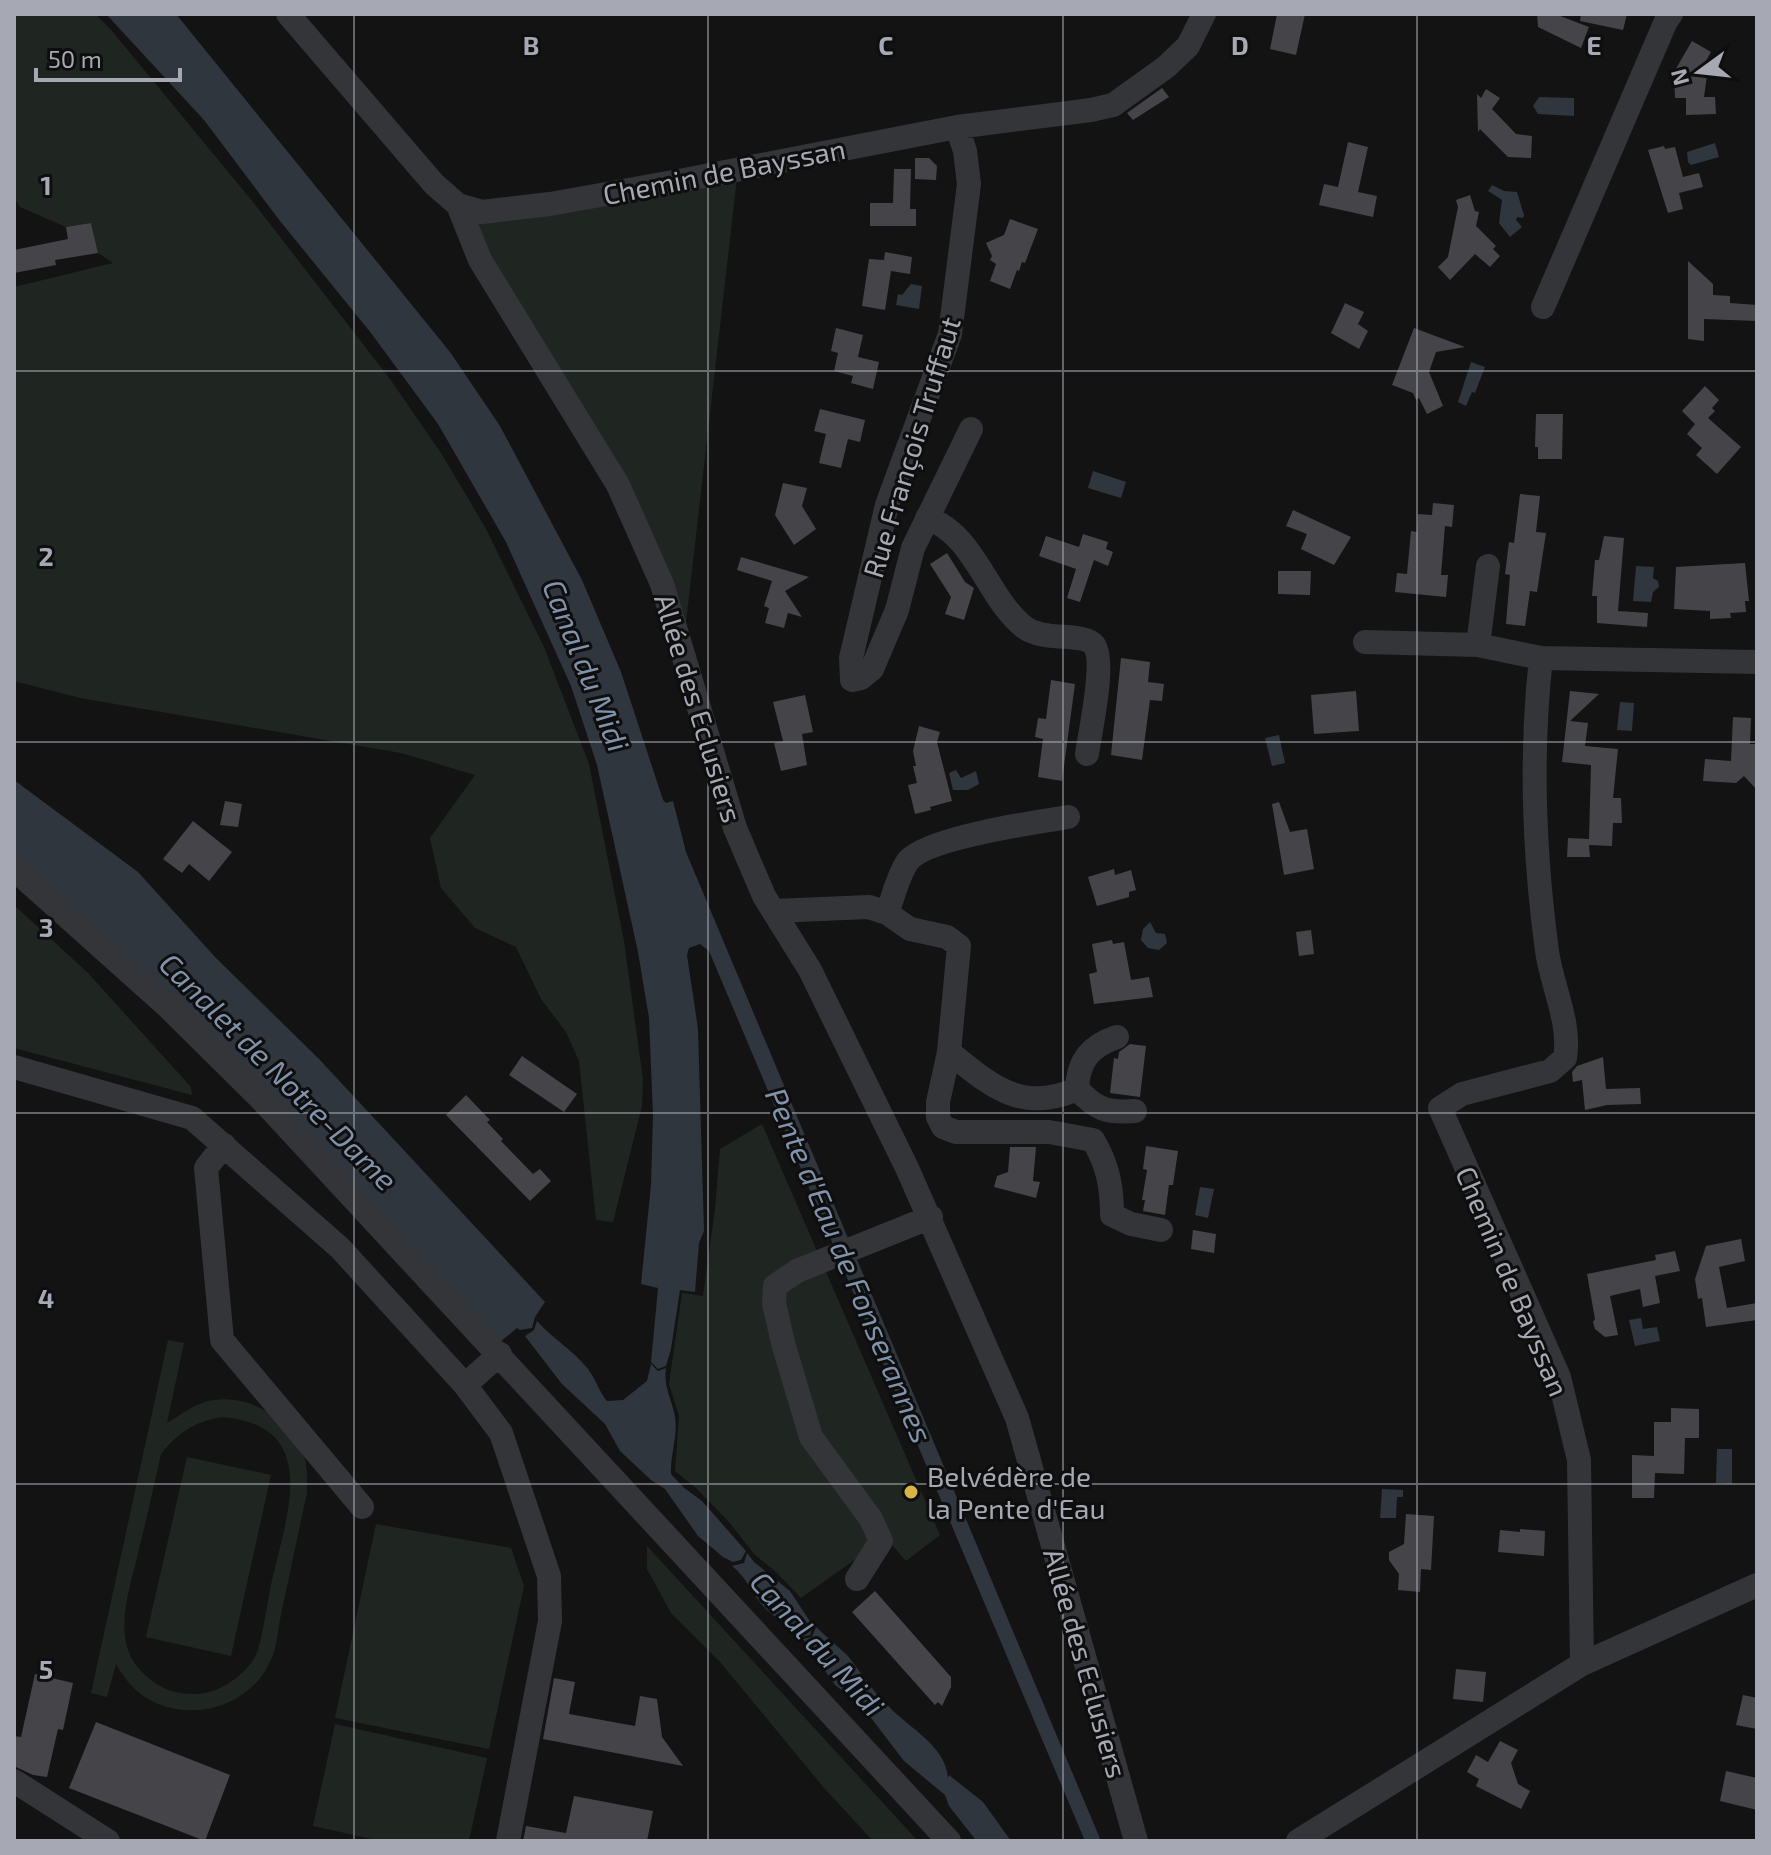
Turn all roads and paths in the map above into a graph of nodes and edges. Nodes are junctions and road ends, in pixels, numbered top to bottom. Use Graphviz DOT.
graph roads {
  1 [pos="288,14"];
  2 [pos="1204,14"];
  3 [pos="1671,14"];
  4 [pos="957,127"];
  5 [pos="458,205"];
  6 [pos="1543,307"];
  7 [pos="971,429"];
  8 [pos="927,518"];
  9 [pos="1488,566"];
  10 [pos="1365,642"];
  11 [pos="1478,645"];
  12 [pos="1541,658"];
  13 [pos="1757,662"];
  14 [pos="1087,754"];
  15 [pos="1068,817"];
  16 [pos="14,869"];
  17 [pos="774,911"];
  18 [pos="887,913"];
  19 [pos="1117,1037"];
  20 [pos="949,1052"];
  21 [pos="14,1067"];
  22 [pos="1077,1089"];
  23 [pos="1135,1111"];
  24 [pos="224,1145"];
  25 [pos="931,1217"];
  26 [pos="1161,1230"];
  27 [pos="500,1354"];
  28 [pos="465,1385"];
  29 [pos="362,1507"];
  30 [pos="857,1579"];
  31 [pos="1757,1585"];
  32 [pos="1582,1664"];
  33 [pos="14,1781"];
  34 [pos="108,1841"];
  35 [pos="508,1841"];
  36 [pos="949,1841"];
  37 [pos="1136,1841"];
  38 [pos="1298,1841"];
  1 -- 5 [label="street"];
  2 -- 4 [label="street, Chemin de Bayssan"];
  3 -- 6 [label="street"];
  4 -- 5 [label="street, Chemin de Bayssan"];
  4 -- 8 [label="street, Rue François Truffaut"];
  5 -- 17 [label="street, Allée des Eclusiers"];
  7 -- 8 [label="street, Rue François Truffaut"];
  8 -- 14 [label="street, Rue François Truffaut"];
  9 -- 11 [label="street"];
  10 -- 11 [label="street"];
  11 -- 12 [label="street"];
  12 -- 13 [label="street"];
  12 -- 32 [label="street, Chemin de Bayssan"];
  15 -- 18 [label="street"];
  16 -- 27 [label="street"];
  17 -- 18 [label="street"];
  17 -- 25 [label="street, Allée des Eclusiers"];
  18 -- 20 [label="street"];
  19 -- 22 [label="street"];
  20 -- 22 [label="street"];
  20 -- 26 [label="street"];
  21 -- 24 [label="street"];
  22 -- 23 [label="street"];
  24 -- 28 [label="street"];
  24 -- 29 [label="street"];
  25 -- 30 [label="street"];
  25 -- 37 [label="street, Allée des Eclusiers"];
  27 -- 28 [label="street"];
  27 -- 36 [label="street"];
  28 -- 35 [label="street"];
  31 -- 32 [label="street"];
  32 -- 38 [label="street"];
  33 -- 34 [label="street"];
}
